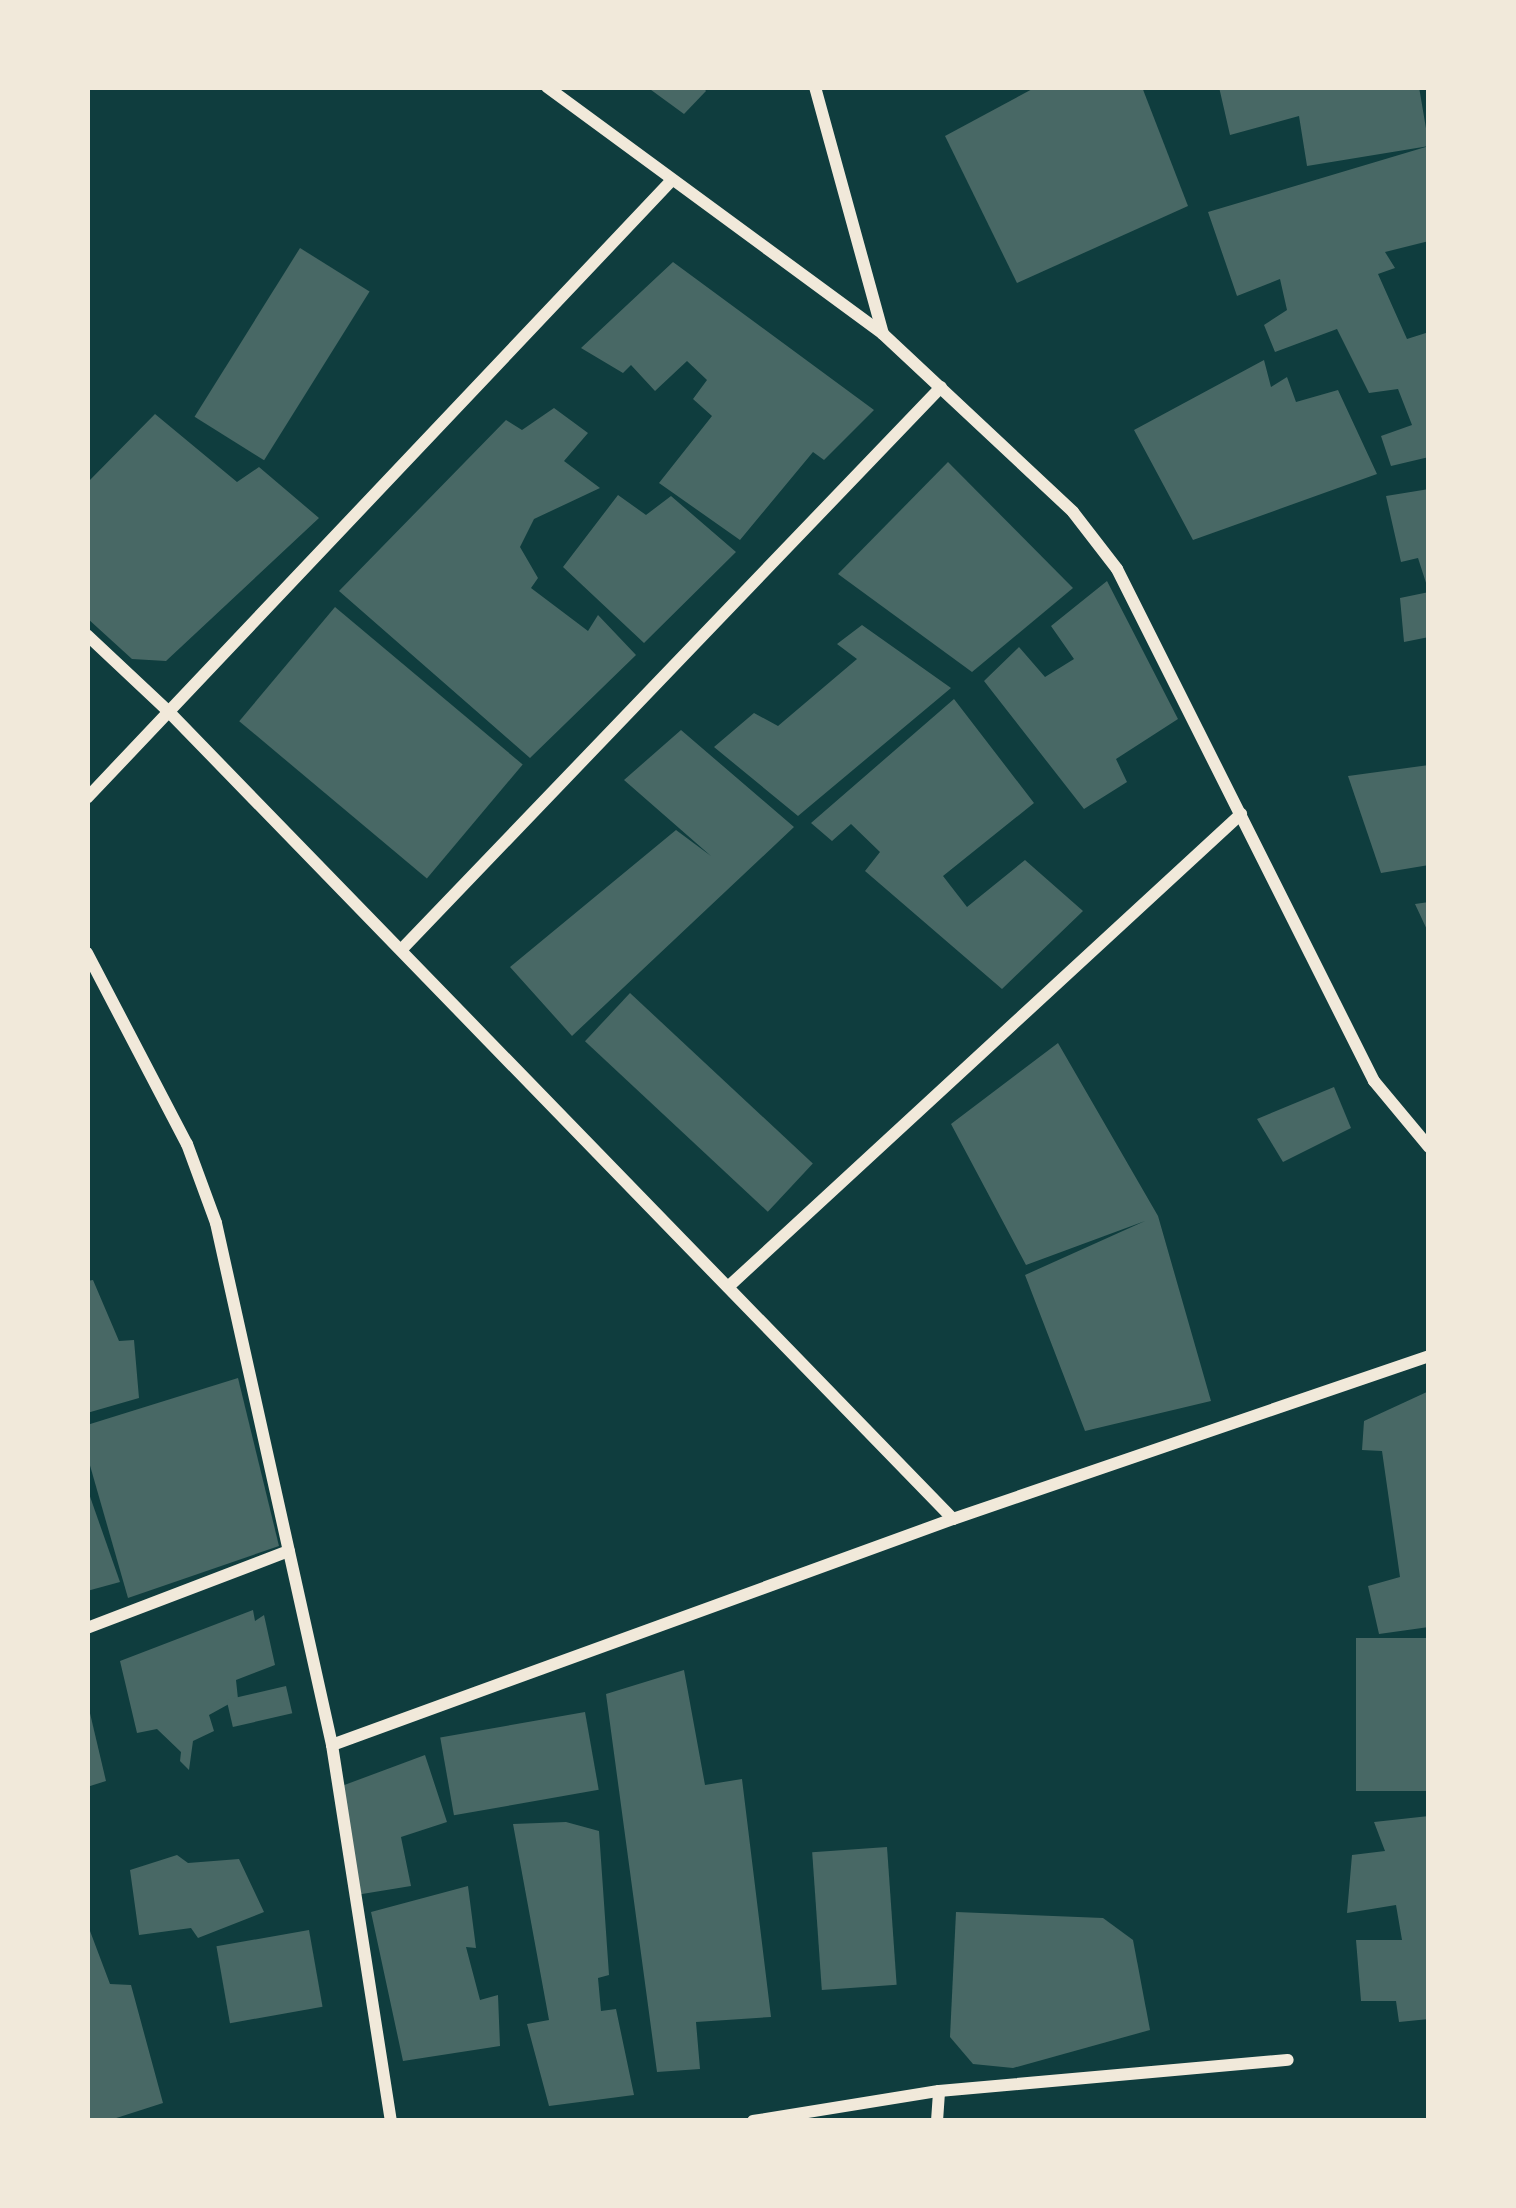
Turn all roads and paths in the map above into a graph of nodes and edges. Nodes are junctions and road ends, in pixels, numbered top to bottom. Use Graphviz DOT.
graph roads {
  1 [pos="548,87"];
  2 [pos="815,87"];
  3 [pos="671,181"];
  4 [pos="884,334"];
  5 [pos="941,387"];
  6 [pos="87,635"];
  7 [pos="169,712"];
  8 [pos="87,798"];
  9 [pos="1241,814"];
  10 [pos="400,950"];
  11 [pos="87,953"];
  12 [pos="1429,1147"];
  13 [pos="728,1287"];
  14 [pos="1429,1356"];
  15 [pos="952,1519"];
  16 [pos="289,1550"];
  17 [pos="87,1628"];
  18 [pos="332,1745"];
  19 [pos="1288,2060"];
  20 [pos="939,2091"];
  21 [pos="392,2121"];
  22 [pos="753,2121"];
  23 [pos="937,2121"];
  1 -- 3 [label="street"];
  2 -- 4 [label="street"];
  3 -- 4 [label="street"];
  3 -- 7 [label="street"];
  4 -- 5 [label="street"];
  5 -- 9 [label="street"];
  5 -- 10 [label="street"];
  6 -- 7 [label="street"];
  7 -- 8 [label="street"];
  7 -- 10 [label="street"];
  9 -- 12 [label="street"];
  9 -- 13 [label="street"];
  10 -- 13 [label="street"];
  11 -- 16 [label="street"];
  13 -- 15 [label="street"];
  14 -- 15 [label="street"];
  15 -- 18 [label="street"];
  16 -- 17 [label="street"];
  16 -- 18 [label="street"];
  18 -- 21 [label="street"];
  19 -- 20 [label="street"];
  20 -- 22 [label="street"];
  20 -- 23 [label="street"];
}
